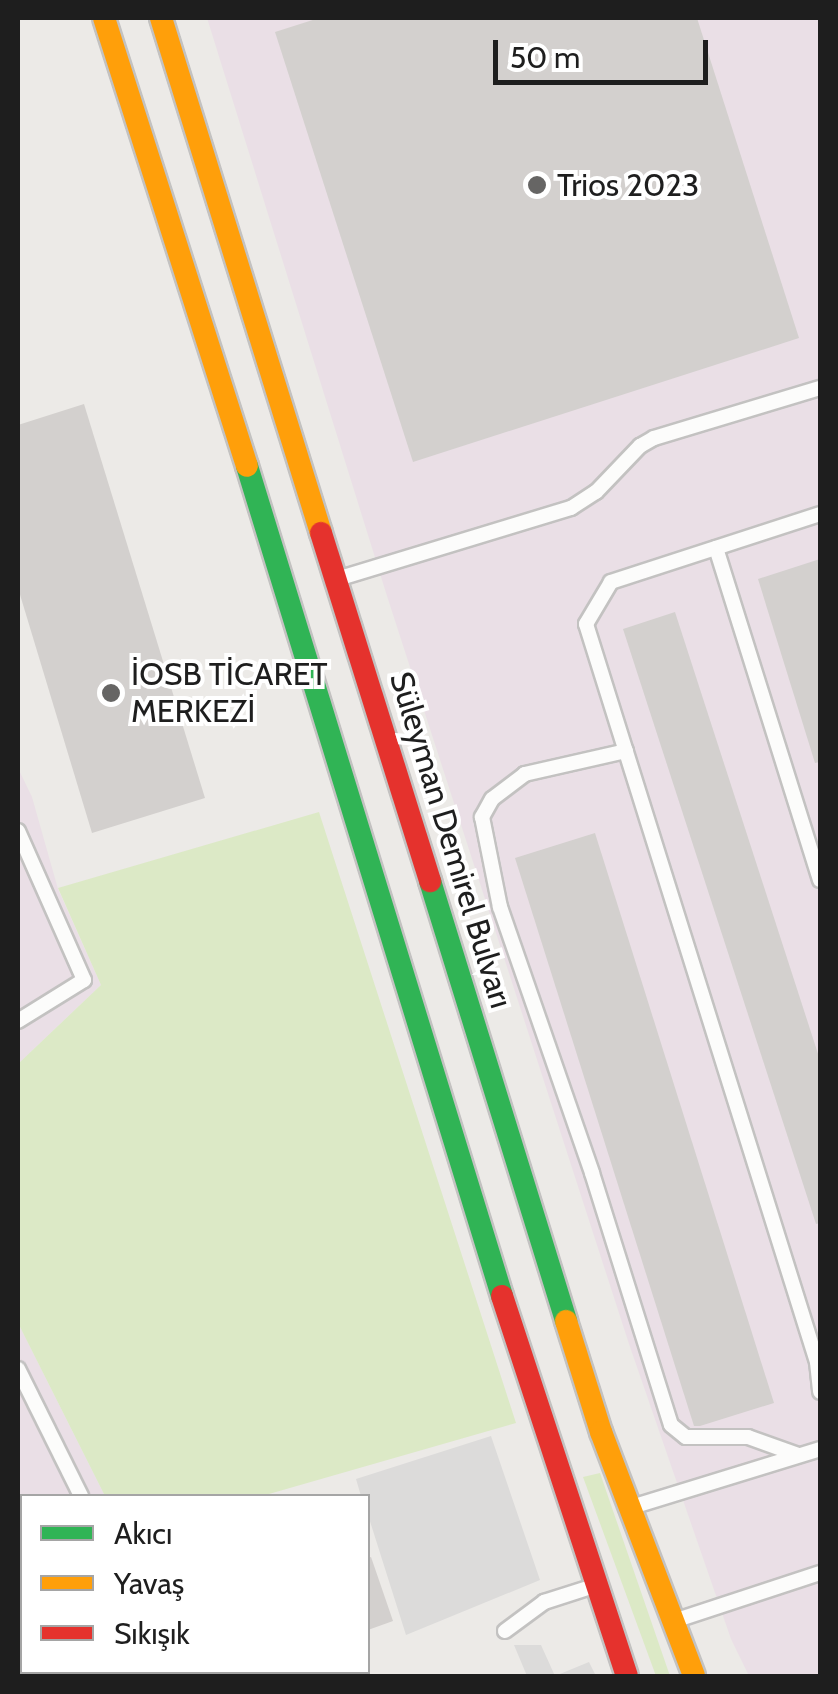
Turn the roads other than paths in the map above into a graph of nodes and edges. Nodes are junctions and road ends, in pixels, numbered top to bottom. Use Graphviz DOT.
graph roads {
  1 [pos="104,18"];
  2 [pos="161,18"];
  3 [pos="820,388"];
  4 [pos="820,514"];
  5 [pos="716,548"];
  6 [pos="336,579"];
  7 [pos="626,751"];
  8 [pos="18,831"];
  9 [pos="820,880"];
  10 [pos="18,1021"];
  11 [pos="18,1369"];
  12 [pos="820,1392"];
  13 [pos="820,1449"];
  14 [pos="798,1456"];
  15 [pos="80,1494"];
  16 [pos="629,1507"];
  17 [pos="820,1574"];
  18 [pos="595,1586"];
  19 [pos="672,1622"];
  20 [pos="506,1631"];
  21 [pos="626,1676"];
  22 [pos="694,1676"];
  1 -- 18 [label="street"];
  2 -- 6 [label="street, Süleyman Demirel Bulvarı"];
  3 -- 6 [label="lane"];
  4 -- 5 [label="lane"];
  5 -- 7 [label="lane"];
  5 -- 9 [label="lane"];
  6 -- 16 [label="street, Süleyman Demirel Bulvarı"];
  7 -- 12 [label="lane"];
  7 -- 14 [label="lane"];
  8 -- 10 [label="lane"];
  11 -- 15 [label="lane"];
  13 -- 14 [label="lane"];
  14 -- 16 [label="lane"];
  16 -- 19 [label="street, Süleyman Demirel Bulvarı"];
  17 -- 19 [label="lane"];
  18 -- 20 [label="lane"];
  18 -- 21 [label="street"];
  19 -- 22 [label="street, Süleyman Demirel Bulvarı"];
}
